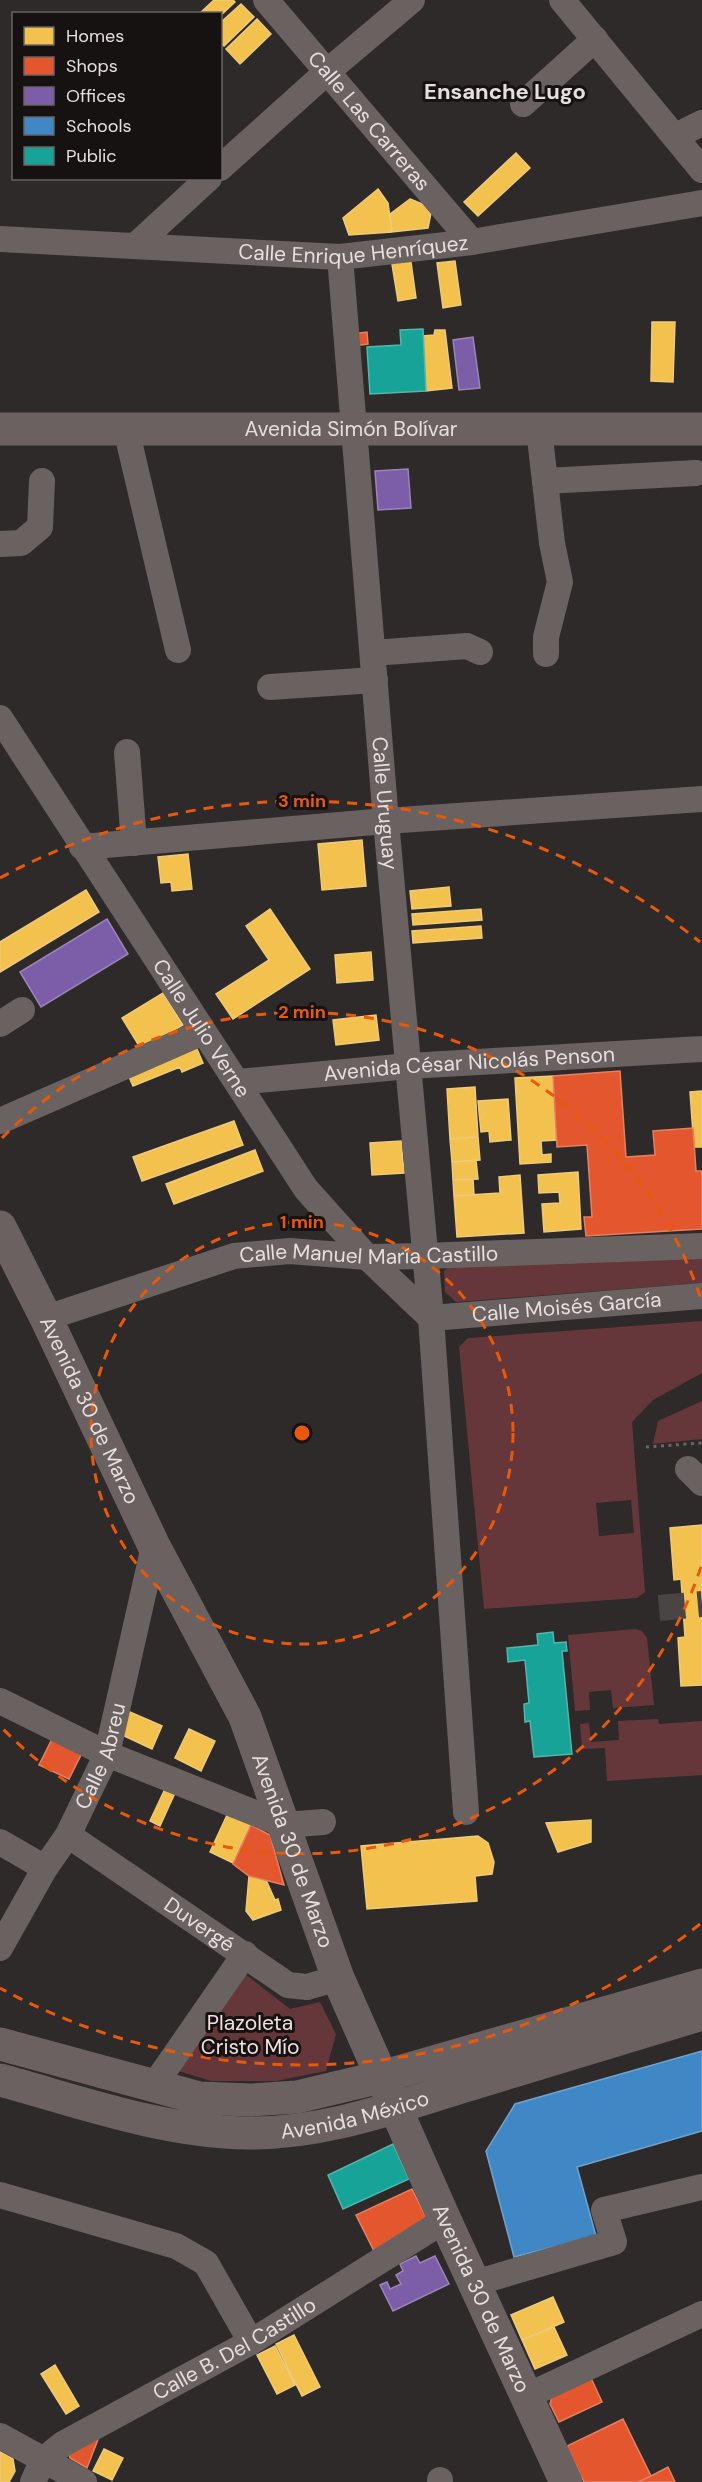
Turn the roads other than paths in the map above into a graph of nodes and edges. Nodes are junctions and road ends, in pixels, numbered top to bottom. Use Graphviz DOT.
graph roads {
  1 [pos="266,0"];
  2 [pos="412,0"];
  3 [pos="562,0"];
  4 [pos="595,39"];
  5 [pos="327,71"];
  6 [pos="523,104"];
  7 [pos="702,123"];
  8 [pos="676,136"];
  9 [pos="222,166"];
  10 [pos="702,170"];
  11 [pos="207,180"];
  12 [pos="702,203"];
  13 [pos="0,239"];
  14 [pos="472,242"];
  15 [pos="135,246"];
  16 [pos="340,257"];
  17 [pos="0,429"];
  18 [pos="126,429"];
  19 [pos="356,429"];
  20 [pos="539,429"];
  21 [pos="702,429"];
  22 [pos="696,473"];
  23 [pos="42,481"];
  24 [pos="545,481"];
  25 [pos="0,543"];
  26 [pos="178,650"];
  27 [pos="480,652"];
  28 [pos="373,653"];
  29 [pos="546,654"];
  30 [pos="375,680"];
  31 [pos="270,687"];
  32 [pos="0,718"];
  33 [pos="127,752"];
  34 [pos="702,799"];
  35 [pos="386,821"];
  36 [pos="134,843"];
  37 [pos="82,847"];
  38 [pos="22,1010"];
  39 [pos="0,1024"];
  40 [pos="203,1032"];
  41 [pos="702,1049"];
  42 [pos="408,1066"];
  43 [pos="238,1082"];
  44 [pos="0,1121"];
  45 [pos="0,1227"];
  46 [pos="702,1246"];
  47 [pos="423,1256"];
  48 [pos="367,1257"];
  49 [pos="702,1296"];
  50 [pos="46,1318"];
  51 [pos="431,1318"];
  52 [pos="153,1546"];
  53 [pos="0,1701"];
  54 [pos="107,1754"];
  55 [pos="466,1812"];
  56 [pos="323,1822"];
  57 [pos="285,1825"];
  58 [pos="68,1835"];
  59 [pos="0,1842"];
  60 [pos="45,1868"];
  61 [pos="1,1946"];
  62 [pos="245,1954"];
  63 [pos="338,1978"];
  64 [pos="702,1985"];
  65 [pos="702,2014"];
  66 [pos="0,2044"];
  67 [pos="381,2078"];
  68 [pos="0,2080"];
  69 [pos="153,2088"];
  70 [pos="396,2107"];
  71 [pos="702,2187"];
  72 [pos="0,2195"];
  73 [pos="445,2220"];
  74 [pos="475,2283"];
  75 [pos="702,2314"];
  76 [pos="251,2342"];
  77 [pos="527,2396"];
  78 [pos="0,2436"];
  79 [pos="38,2471"];
  80 [pos="84,2482"];
  81 [pos="566,2482"];
  1 -- 5 [label="street, Calle Las Carreras"];
  2 -- 5 [label="street"];
  3 -- 4 [label="street"];
  4 -- 6 [label="street"];
  4 -- 8 [label="street"];
  5 -- 9 [label="street"];
  5 -- 14 [label="street, Calle Las Carreras"];
  7 -- 8 [label="street"];
  8 -- 10 [label="street"];
  11 -- 15 [label="street"];
  12 -- 14 [label="street, Calle Enrique Henríquez"];
  13 -- 15 [label="street, Calle Enrique Henríquez"];
  14 -- 16 [label="street, Calle Enrique Henríquez"];
  15 -- 16 [label="street, Calle Enrique Henríquez"];
  16 -- 19 [label="street, Calle Uruguay"];
  17 -- 18 [label="main road, Avenida Simón Bolívar"];
  18 -- 19 [label="main road, Avenida Simón Bolívar"];
  18 -- 26 [label="street"];
  19 -- 20 [label="main road, Avenida Simón Bolívar"];
  19 -- 28 [label="street, Calle Uruguay"];
  20 -- 21 [label="main road, Avenida Simón Bolívar"];
  20 -- 24 [label="street"];
  22 -- 24 [label="street"];
  23 -- 25 [label="street"];
  24 -- 29 [label="street"];
  27 -- 28 [label="street"];
  28 -- 30 [label="street, Calle Uruguay"];
  30 -- 31 [label="street"];
  30 -- 35 [label="street, Calle Uruguay"];
  32 -- 37 [label="street, Calle Julio Verne"];
  33 -- 36 [label="street"];
  34 -- 35 [label="street"];
  35 -- 36 [label="street"];
  35 -- 42 [label="street, Calle Uruguay"];
  36 -- 37 [label="street"];
  37 -- 40 [label="street, Calle Julio Verne"];
  38 -- 39 [label="street"];
  40 -- 43 [label="street, Calle Julio Verne"];
  40 -- 44 [label="street"];
  41 -- 42 [label="street, Avenida César Nicolás Penson"];
  42 -- 43 [label="street, Avenida César Nicolás Penson"];
  42 -- 47 [label="street, Calle Uruguay"];
  43 -- 48 [label="street, Calle Julio Verne"];
  45 -- 50 [label="main road, Avenida 30 de Marzo"];
  46 -- 47 [label="street, Calle Manuel María Castillo"];
  47 -- 48 [label="street, Calle Manuel María Castillo"];
  47 -- 51 [label="street, Calle Uruguay"];
  48 -- 50 [label="street, Calle Manuel María Castillo"];
  48 -- 51 [label="street, Calle Julio Verne"];
  49 -- 51 [label="street, Calle Moisés García"];
  50 -- 52 [label="main road, Avenida 30 de Marzo"];
  51 -- 55 [label="street, Calle Uruguay"];
  52 -- 54 [label="street, Calle Abreu"];
  52 -- 57 [label="main road, Avenida 30 de Marzo"];
  53 -- 54 [label="street"];
  54 -- 57 [label="street"];
  54 -- 58 [label="street, Calle Abreu"];
  56 -- 57 [label="street"];
  57 -- 63 [label="main road, Avenida 30 de Marzo"];
  58 -- 60 [label="street, Calle Abreu"];
  58 -- 62 [label="street, Duvergé"];
  59 -- 60 [label="street"];
  60 -- 61 [label="street, Calle Abreu"];
  62 -- 63 [label="street, Duvergé"];
  62 -- 69 [label="street"];
  63 -- 67 [label="main road, Avenida 30 de Marzo"];
  64 -- 67 [label="main road, Avenida México"];
  65 -- 70 [label="main road, Avenida México"];
  66 -- 69 [label="main road, Avenida México"];
  67 -- 69 [label="main road, Avenida México"];
  67 -- 70 [label="main road, Avenida 30 de Marzo"];
  68 -- 70 [label="main road, Avenida México"];
  70 -- 73 [label="main road, Avenida 30 de Marzo"];
  71 -- 74 [label="street"];
  72 -- 76 [label="street"];
  73 -- 74 [label="main road, Avenida 30 de Marzo"];
  73 -- 76 [label="street, Calle B. Del Castillo"];
  74 -- 77 [label="main road, Avenida 30 de Marzo"];
  75 -- 77 [label="street"];
  76 -- 79 [label="street, Calle B. Del Castillo"];
  77 -- 81 [label="main road, Avenida 30 de Marzo"];
  78 -- 79 [label="street"];
  79 -- 80 [label="street"];
}
